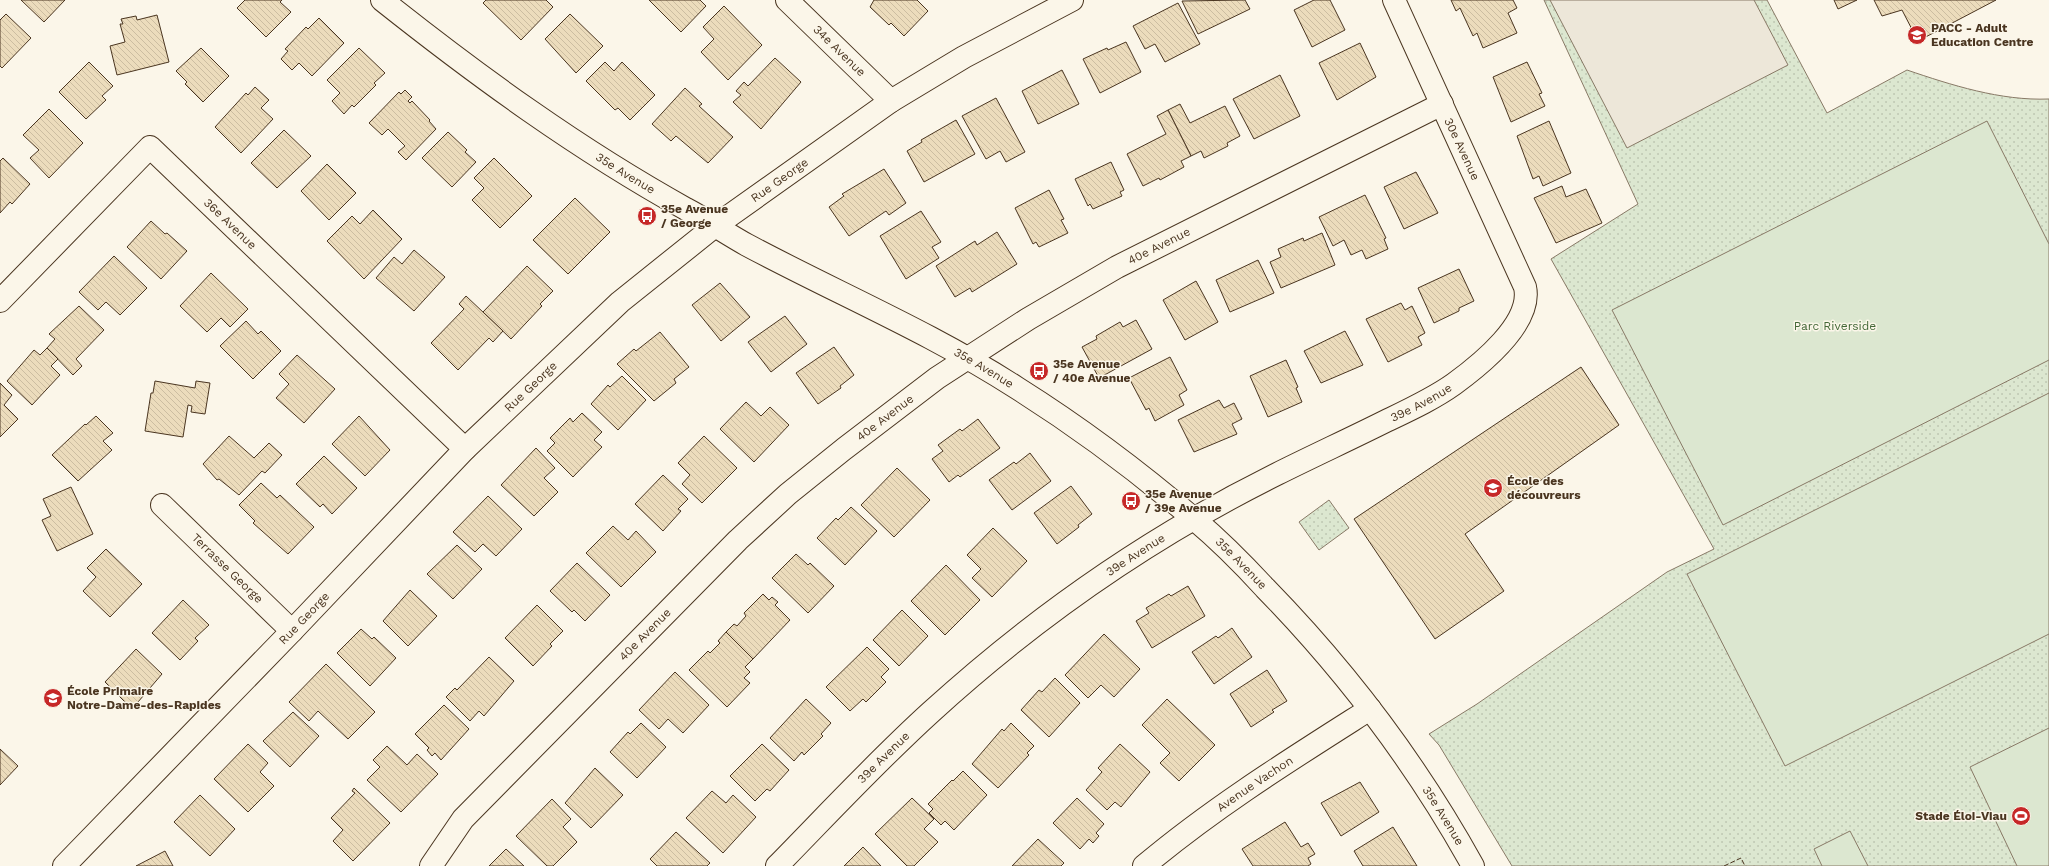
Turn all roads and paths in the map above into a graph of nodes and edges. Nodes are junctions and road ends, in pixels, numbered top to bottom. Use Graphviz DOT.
graph roads {
  1 [pos="382,0"];
  2 [pos="787,0"];
  3 [pos="1072,0"];
  4 [pos="1394,0"];
  5 [pos="891,101"];
  6 [pos="1442,104"];
  7 [pos="715,226"];
  8 [pos="1527,299"];
  9 [pos="0,301"];
  10 [pos="967,358"];
  11 [pos="465,449"];
  12 [pos="162,505"];
  13 [pos="1194,518"];
  14 [pos="292,631"];
  15 [pos="1370,709"];
  16 [pos="64,866"];
  17 [pos="431,866"];
  18 [pos="777,866"];
  19 [pos="1144,866"];
  20 [pos="1473,866"];
  1 -- 7 [label="street, 35e Avenue"];
  2 -- 5 [label="street, 34e Avenue"];
  3 -- 5 [label="street, Rue George"];
  4 -- 6 [label="street, 30e Avenue"];
  5 -- 7 [label="street, Rue George"];
  6 -- 8 [label="street, 30e Avenue"];
  6 -- 10 [label="street, 40e Avenue"];
  7 -- 10 [label="street, 35e Avenue"];
  7 -- 11 [label="street, Rue George"];
  8 -- 13 [label="street, 39e Avenue"];
  9 -- 11 [label="street, 36e Avenue"];
  10 -- 13 [label="street, 35e Avenue"];
  10 -- 17 [label="street, 40e Avenue"];
  11 -- 14 [label="street, Rue George"];
  12 -- 14 [label="street, Terrasse George"];
  13 -- 15 [label="street, 35e Avenue"];
  13 -- 18 [label="street, 39e Avenue"];
  14 -- 16 [label="street, Rue George"];
  15 -- 19 [label="street, Avenue Vachon"];
  15 -- 20 [label="street, 35e Avenue"];
}
